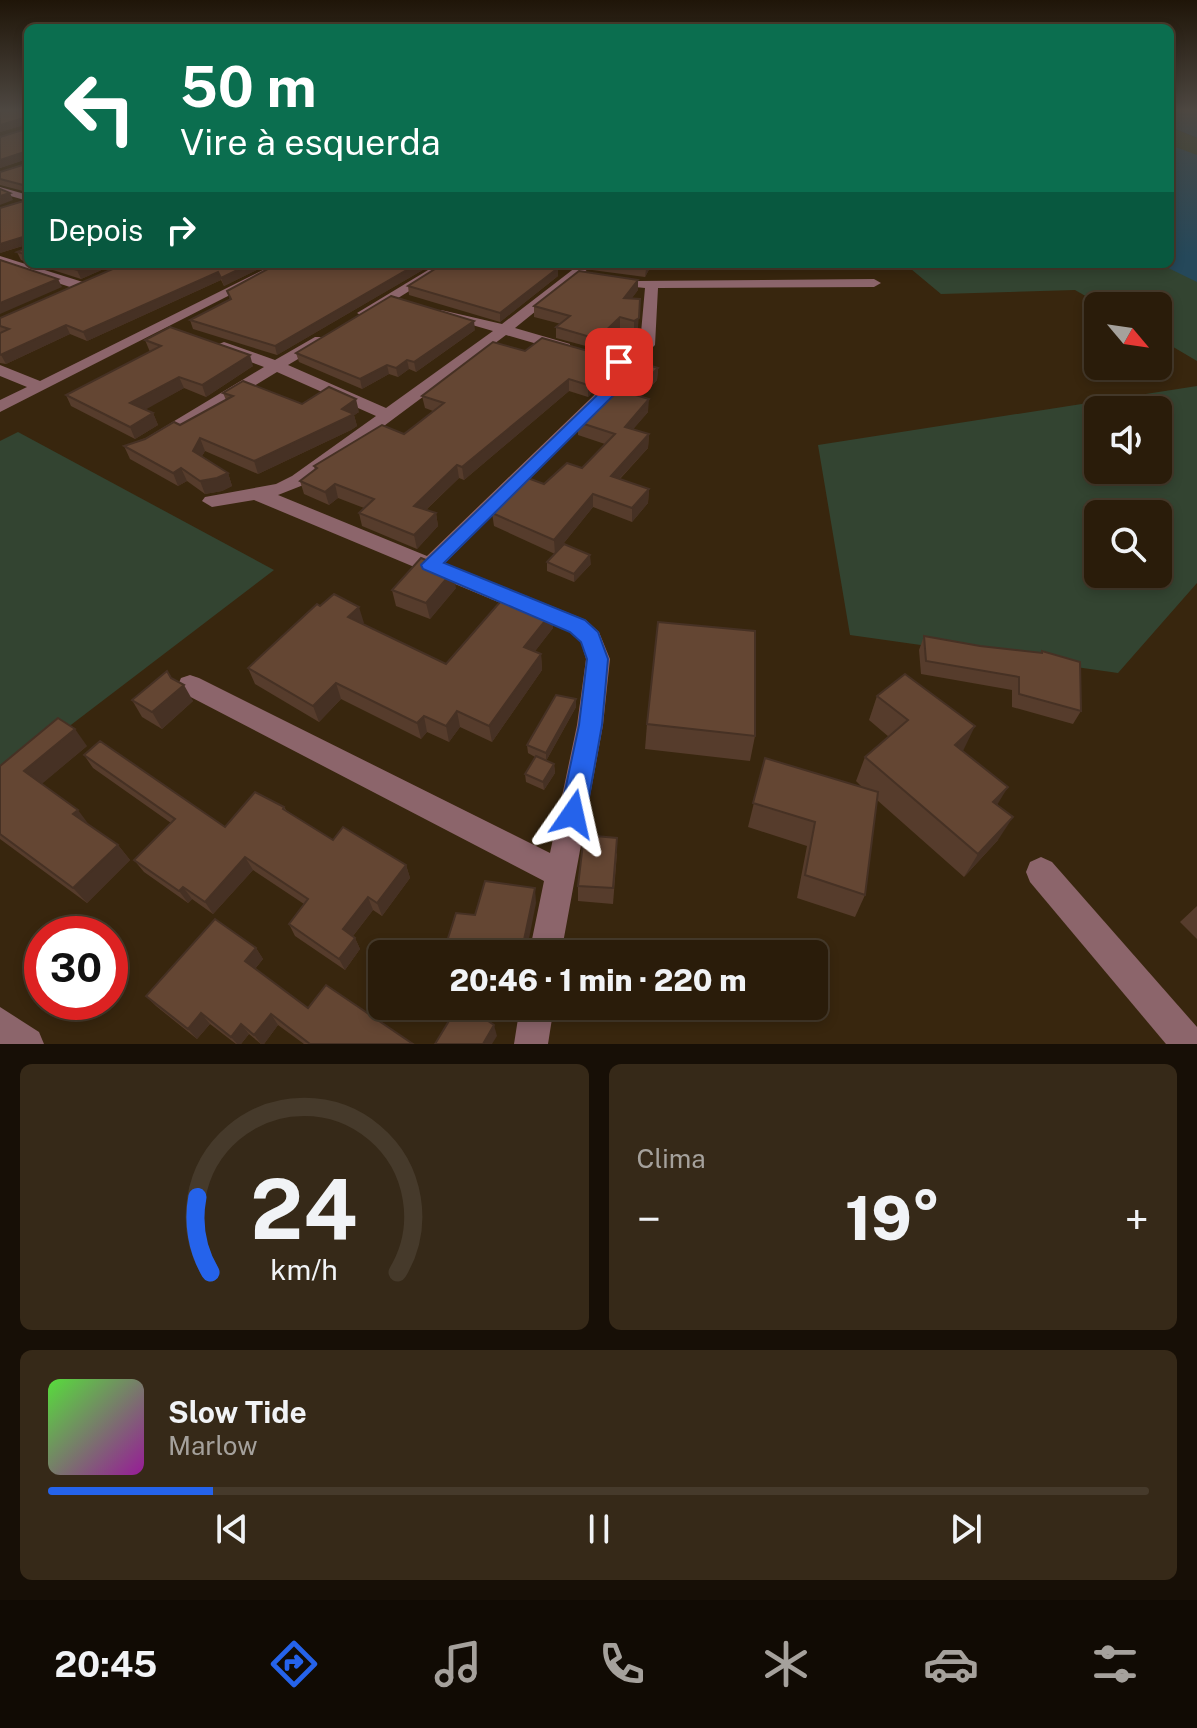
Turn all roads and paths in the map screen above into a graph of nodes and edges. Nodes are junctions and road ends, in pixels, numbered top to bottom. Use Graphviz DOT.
graph roads {
  1 [pos="0,190"];
  2 [pos="24,199"];
  3 [pos="24,202"];
  4 [pos="14,207"];
  5 [pos="24,251"];
  6 [pos="0,260"];
  7 [pos="24,266"];
  8 [pos="30,268"];
  9 [pos="277,268"];
  10 [pos="440,268"];
  11 [pos="549,270"];
  12 [pos="583,272"];
  13 [pos="874,283"];
  14 [pos="630,284"];
  15 [pos="652,284"];
  16 [pos="389,297"];
  17 [pos="54,298"];
  18 [pos="163,326"];
  19 [pos="505,329"];
  20 [pos="576,350"];
  21 [pos="604,358"];
  22 [pos="277,366"];
  23 [pos="626,366"];
  24 [pos="0,370"];
  25 [pos="42,387"];
  26 [pos="0,407"];
  27 [pos="388,415"];
  28 [pos="143,445"];
  29 [pos="257,494"];
  30 [pos="212,501"];
  31 [pos="430,565"];
  32 [pos="190,685"];
  33 [pos="1041,872"];
  34 [pos="561,874"];
  35 [pos="548,940"];
  36 [pos="535,1020"];
  37 [pos="0,1024"];
  38 [pos="27,1044"];
  39 [pos="531,1044"];
  40 [pos="1189,1044"];
  1 -- 2 [label="street"];
  3 -- 4 [label="street"];
  5 -- 6 [label="street"];
  6 -- 7 [label="street"];
  8 -- 17 [label="street"];
  9 -- 18 [label="street"];
  10 -- 16 [label="street"];
  11 -- 12 [label="street"];
  12 -- 19 [label="street"];
  13 -- 15 [label="street"];
  14 -- 15 [label="street"];
  15 -- 23 [label="street"];
  16 -- 19 [label="street"];
  16 -- 22 [label="street"];
  18 -- 22 [label="street"];
  18 -- 25 [label="street"];
  19 -- 20 [label="street"];
  19 -- 27 [label="street"];
  21 -- 23 [label="street"];
  22 -- 27 [label="street"];
  22 -- 28 [label="street"];
  23 -- 31 [label="street"];
  24 -- 25 [label="street"];
  25 -- 26 [label="street"];
  27 -- 29 [label="street"];
  29 -- 30 [label="street"];
  29 -- 31 [label="street"];
  31 -- 34 [label="street"];
  32 -- 34 [label="street"];
  33 -- 40 [label="street"];
  34 -- 35 [label="street"];
  36 -- 39 [label="street"];
  37 -- 38 [label="street"];
}
